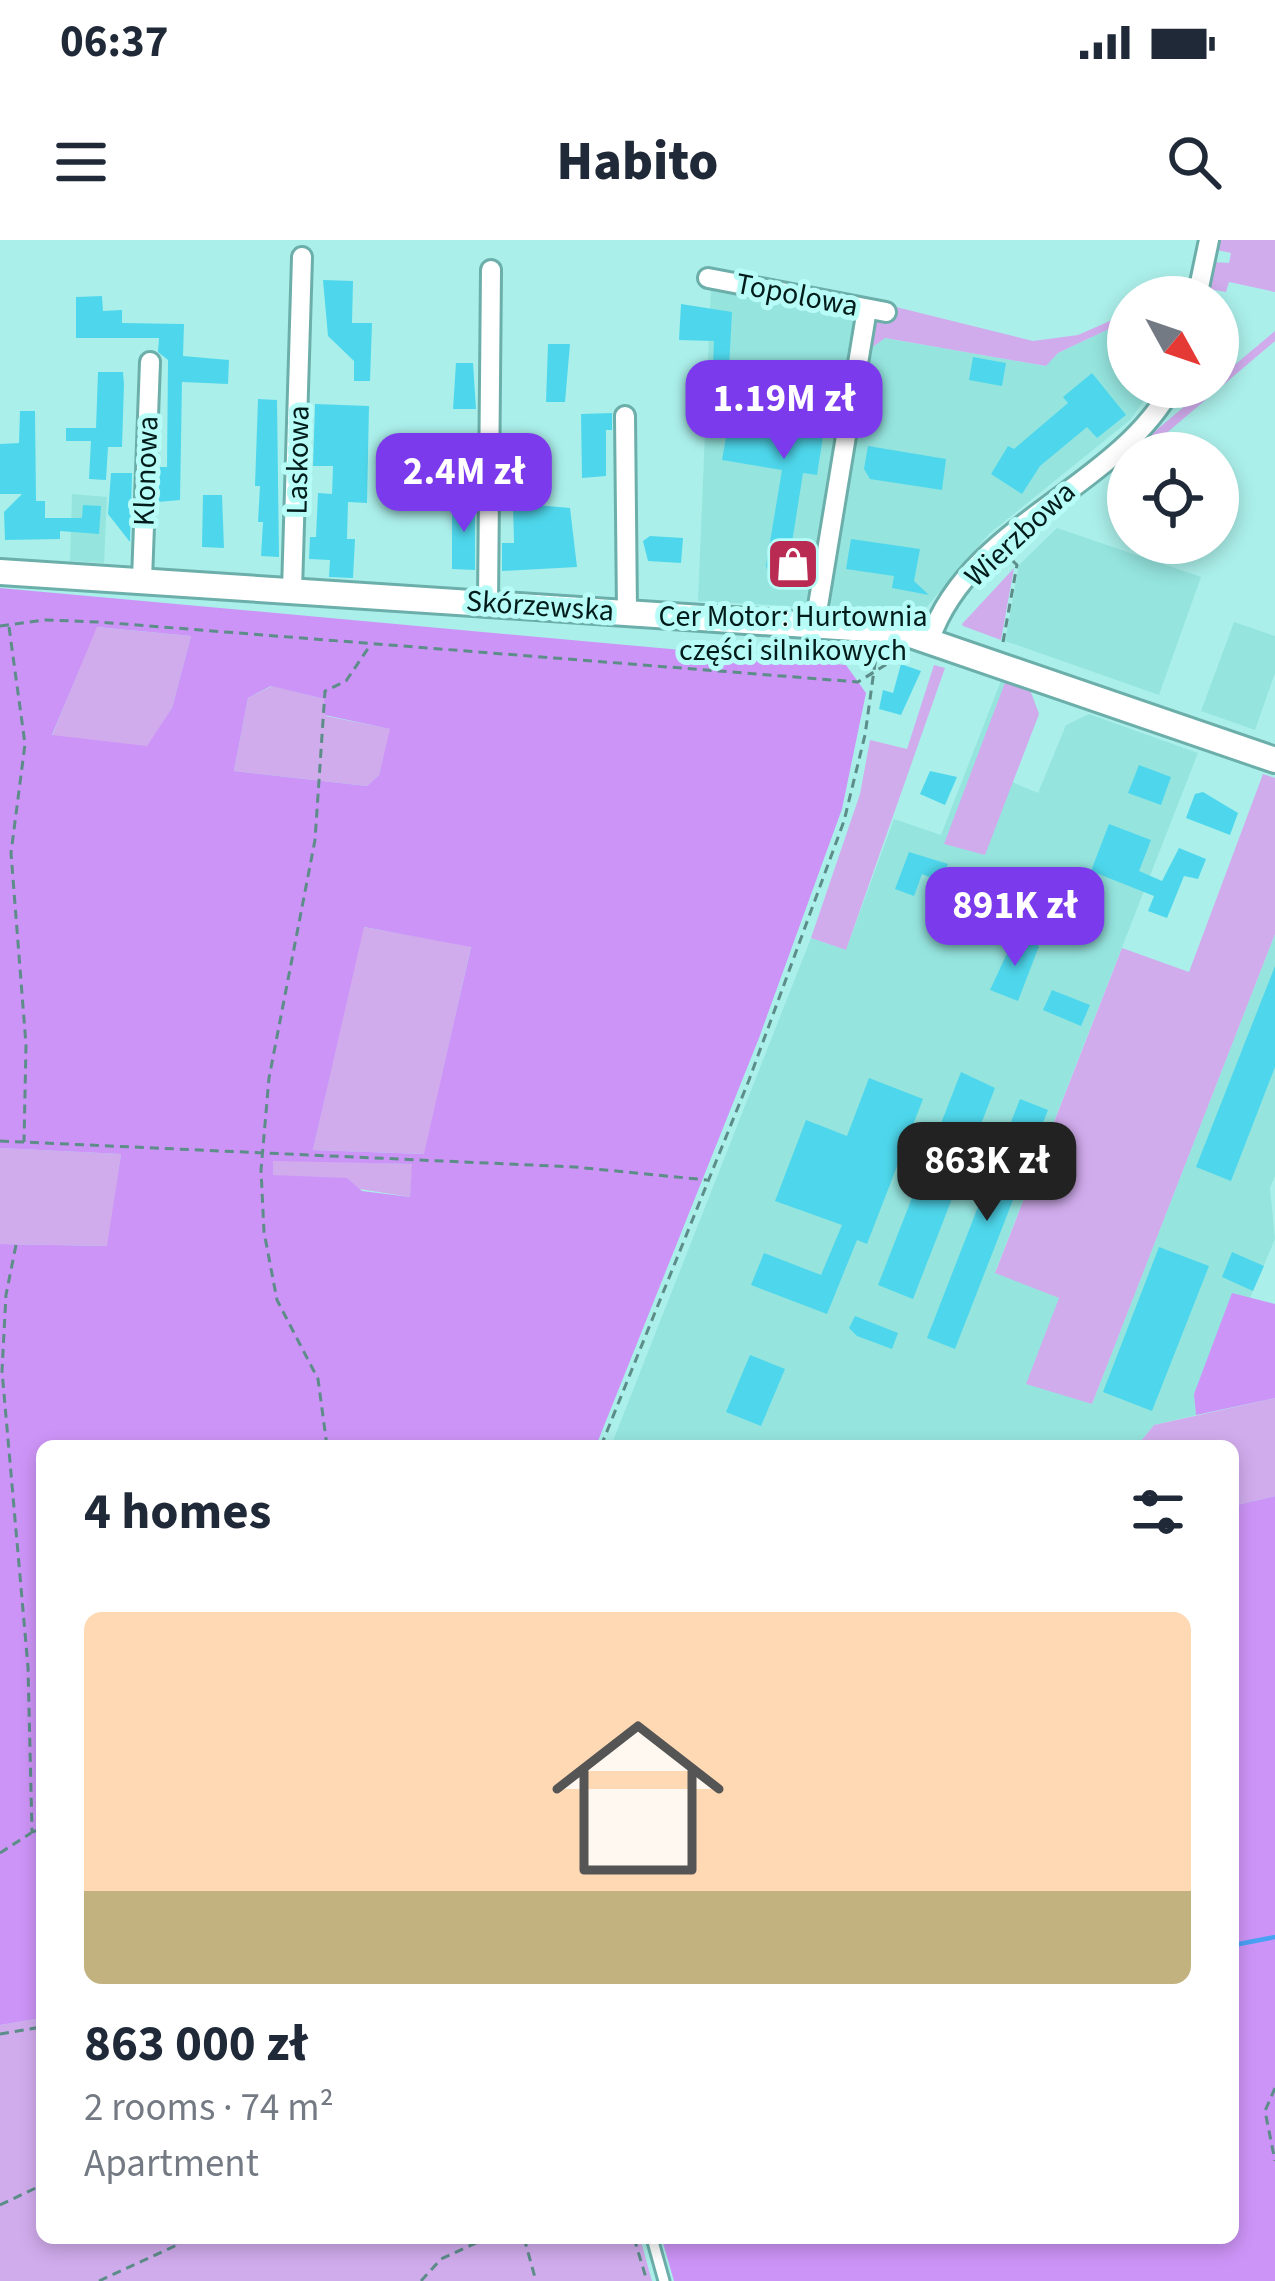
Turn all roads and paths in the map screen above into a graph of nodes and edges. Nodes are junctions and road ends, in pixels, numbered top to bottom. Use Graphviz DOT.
graph roads {
  1 [pos="1209,240"];
  2 [pos="302,257"];
  3 [pos="491,270"];
  4 [pos="1201,276"];
  5 [pos="708,278"];
  6 [pos="150,362"];
  7 [pos="1156,408"];
  8 [pos="625,416"];
  9 [pos="1005,554"];
  10 [pos="0,572"];
  11 [pos="142,580"];
  12 [pos="292,590"];
  13 [pos="488,603"];
  14 [pos="627,612"];
  15 [pos="815,624"];
  16 [pos="9,625"];
  17 [pos="0,626"];
  18 [pos="888,636"];
  19 [pos="930,639"];
  20 [pos="1002,644"];
  21 [pos="369,647"];
  22 [pos="874,671"];
  23 [pos="1275,760"];
  24 [pos="0,1141"];
  25 [pos="24,1142"];
  26 [pos="261,1153"];
  27 [pos="709,1181"];
  28 [pos="16,1245"];
  29 [pos="326,1440"];
  30 [pos="603,1440"];
  31 [pos="36,1831"];
  32 [pos="32,1832"];
  33 [pos="0,1852"];
  34 [pos="36,2028"];
  35 [pos="0,2034"];
  36 [pos="1275,2088"];
  37 [pos="1275,2161"];
  38 [pos="36,2188"];
  39 [pos="0,2205"];
  40 [pos="179,2244"];
  41 [pos="474,2244"];
  42 [pos="526,2244"];
  43 [pos="636,2244"];
  44 [pos="654,2244"];
  45 [pos="99,2281"];
  46 [pos="421,2281"];
  47 [pos="536,2281"];
  48 [pos="647,2281"];
  49 [pos="664,2281"];
  1 -- 4 [label="street"];
  2 -- 12 [label="street, Laskowa"];
  3 -- 13 [label="street"];
  5 -- 15 [label="street, Topolowa"];
  6 -- 11 [label="street, Klonowa"];
  7 -- 19 [label="street, Wierzbowa"];
  8 -- 14 [label="street"];
  9 -- 20 [label="path"];
  10 -- 11 [label="street, Skórzewska"];
  11 -- 12 [label="street, Skórzewska"];
  12 -- 13 [label="street, Skórzewska"];
  13 -- 14 [label="street, Skórzewska"];
  14 -- 15 [label="street, Skórzewska"];
  15 -- 18 [label="street, Skórzewska"];
  16 -- 17 [label="path"];
  16 -- 21 [label="path"];
  16 -- 25 [label="path"];
  18 -- 19 [label="street, Skórzewska"];
  18 -- 22 [label="path"];
  18 -- 22 [label="path"];
  19 -- 23 [label="street, Skórzewska"];
  21 -- 22 [label="path"];
  21 -- 26 [label="path"];
  22 -- 27 [label="path"];
  24 -- 25 [label="path"];
  25 -- 26 [label="path"];
  26 -- 27 [label="path"];
  26 -- 29 [label="path"];
  27 -- 30 [label="path"];
  28 -- 32 [label="path"];
  31 -- 32 [label="path"];
  32 -- 33 [label="path"];
  34 -- 35 [label="path"];
  36 -- 37 [label="path"];
  38 -- 39 [label="path"];
  40 -- 45 [label="path"];
  41 -- 46 [label="path"];
  42 -- 47 [label="path"];
  43 -- 48 [label="path"];
  44 -- 49 [label="lane"];
}
